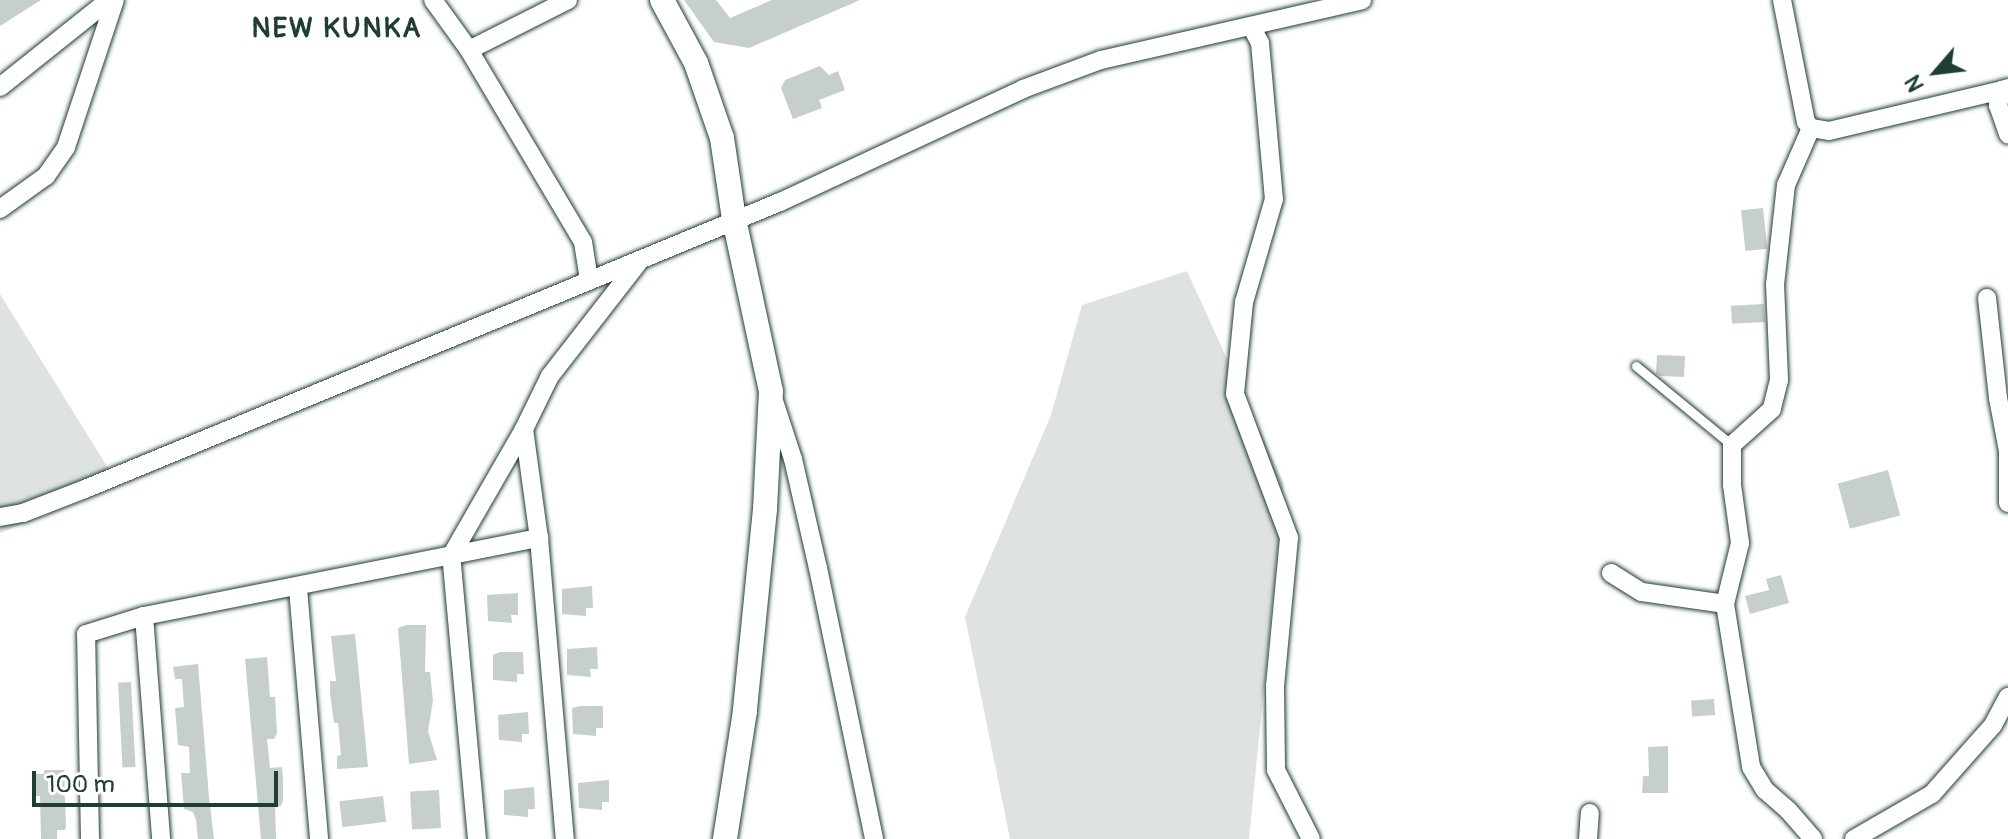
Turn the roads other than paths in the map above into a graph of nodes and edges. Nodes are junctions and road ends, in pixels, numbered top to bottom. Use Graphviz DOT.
graph roads {
  1 [pos="112,0"];
  2 [pos="433,0"];
  3 [pos="568,0"];
  4 [pos="662,0"];
  5 [pos="1362,0"];
  6 [pos="1782,0"];
  7 [pos="1251,26"];
  8 [pos="469,50"];
  9 [pos="0,87"];
  10 [pos="2005,89"];
  11 [pos="1811,128"];
  12 [pos="2008,134"];
  13 [pos="0,209"];
  14 [pos="734,219"];
  15 [pos="640,260"];
  16 [pos="589,281"];
  17 [pos="1987,298"];
  18 [pos="1636,366"];
  19 [pos="771,391"];
  20 [pos="524,429"];
  21 [pos="1732,445"];
  22 [pos="2008,499"];
  23 [pos="0,517"];
  24 [pos="539,538"];
  25 [pos="451,556"];
  26 [pos="1611,573"];
  27 [pos="298,588"];
  28 [pos="1725,604"];
  29 [pos="144,616"];
  30 [pos="2008,697"];
  31 [pos="1590,813"];
  32 [pos="90,839"];
  33 [pos="161,839"];
  34 [pos="319,839"];
  35 [pos="477,839"];
  36 [pos="565,839"];
  37 [pos="725,839"];
  38 [pos="874,839"];
  39 [pos="1311,839"];
  40 [pos="1588,839"];
  41 [pos="1813,839"];
  42 [pos="1854,839"];
  1 -- 9 [label="street"];
  1 -- 13 [label="street"];
  2 -- 8 [label="street"];
  3 -- 8 [label="street"];
  4 -- 14 [label="street"];
  5 -- 7 [label="street"];
  6 -- 11 [label="street"];
  7 -- 14 [label="street"];
  7 -- 39 [label="street"];
  8 -- 16 [label="street"];
  10 -- 11 [label="street"];
  10 -- 12 [label="street"];
  11 -- 21 [label="street"];
  14 -- 15 [label="street"];
  14 -- 19 [label="street"];
  15 -- 16 [label="street"];
  15 -- 20 [label="street"];
  16 -- 23 [label="street"];
  17 -- 22 [label="street"];
  18 -- 21 [label="lane"];
  19 -- 37 [label="street"];
  19 -- 38 [label="street"];
  20 -- 24 [label="street"];
  20 -- 25 [label="street"];
  21 -- 28 [label="street"];
  24 -- 25 [label="street"];
  24 -- 36 [label="street"];
  25 -- 27 [label="street"];
  25 -- 35 [label="street"];
  26 -- 28 [label="street"];
  27 -- 29 [label="street"];
  27 -- 34 [label="street"];
  28 -- 41 [label="street"];
  29 -- 32 [label="street"];
  29 -- 33 [label="street"];
  30 -- 42 [label="street"];
  31 -- 40 [label="street"];
}
